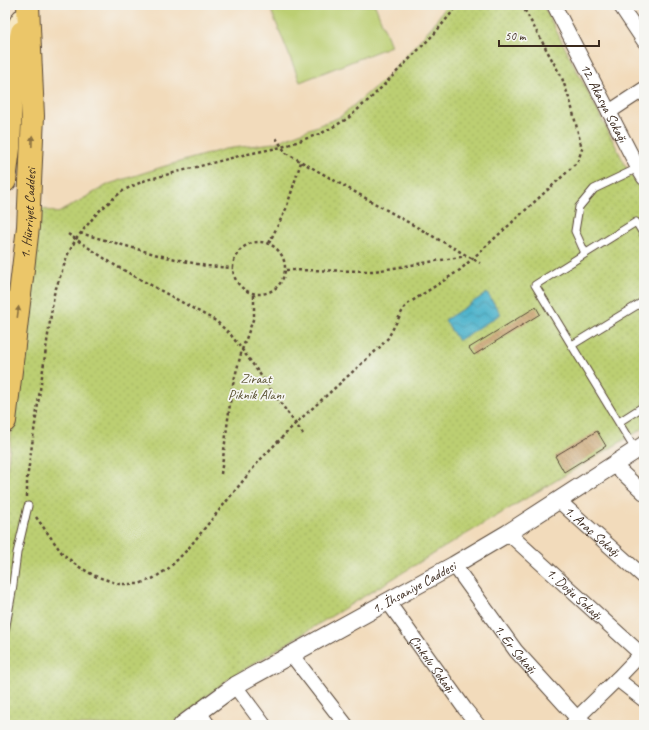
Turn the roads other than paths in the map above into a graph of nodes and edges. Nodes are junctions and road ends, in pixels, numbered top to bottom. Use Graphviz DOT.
graph roads {
  1 [pos="28,5"];
  2 [pos="554,5"];
  3 [pos="620,5"];
  4 [pos="644,41"];
  5 [pos="5,47"];
  6 [pos="14,81"];
  7 [pos="643,92"];
  8 [pos="609,112"];
  9 [pos="7,146"];
  10 [pos="641,173"];
  11 [pos="5,182"];
  12 [pos="644,235"];
  13 [pos="585,253"];
  14 [pos="644,301"];
  15 [pos="572,345"];
  16 [pos="644,406"];
  17 [pos="5,421"];
  18 [pos="618,422"];
  19 [pos="640,448"];
  20 [pos="614,465"];
  21 [pos="644,493"];
  22 [pos="559,501"];
  23 [pos="28,506"];
  24 [pos="508,533"];
  25 [pos="454,565"];
  26 [pos="644,577"];
  27 [pos="388,602"];
  28 [pos="5,631"];
  29 [pos="642,653"];
  30 [pos="291,654"];
  31 [pos="617,679"];
  32 [pos="235,686"];
  33 [pos="644,700"];
  34 [pos="204,719"];
  35 [pos="579,723"];
  36 [pos="182,725"];
  37 [pos="264,725"];
  38 [pos="346,725"];
  39 [pos="478,725"];
  1 -- 5 [label="main road"];
  2 -- 8 [label="street, 12. Akasya Sokağı"];
  3 -- 4 [label="street"];
  6 -- 9 [label="main road, 1. Hürriyet Caddesi"];
  17 -- 6 [label="main road, 1. Hürriyet Caddesi, one-way"];
  7 -- 8 [label="street"];
  8 -- 10 [label="street, 12. Akasya Sokağı"];
  9 -- 11 [label="main road, 1. Hürriyet Caddesi"];
  10 -- 13 [label="lane"];
  12 -- 13 [label="lane"];
  13 -- 15 [label="lane"];
  14 -- 15 [label="lane"];
  15 -- 18 [label="lane"];
  16 -- 18 [label="lane"];
  18 -- 19 [label="lane"];
  19 -- 20 [label="street, 1. İhsaniye Caddesi"];
  20 -- 21 [label="street"];
  20 -- 22 [label="street, 1. İhsaniye Caddesi"];
  22 -- 24 [label="street, 1. İhsaniye Caddesi"];
  22 -- 26 [label="street, 1. Araç Sokağı"];
  23 -- 28 [label="lane"];
  24 -- 25 [label="street, 1. İhsaniye Caddesi"];
  24 -- 29 [label="street, 1. Doğu Sokağı"];
  25 -- 27 [label="street, 1. İhsaniye Caddesi"];
  25 -- 35 [label="street, 1. Er Sokağı"];
  27 -- 30 [label="street, 1. İhsaniye Caddesi"];
  27 -- 39 [label="street, Çinkolu Sokağı"];
  29 -- 31 [label="street"];
  30 -- 32 [label="street, 1. İhsaniye Caddesi"];
  30 -- 38 [label="street"];
  31 -- 33 [label="street"];
  31 -- 35 [label="street"];
  32 -- 34 [label="street, 1. İhsaniye Caddesi"];
  32 -- 37 [label="street"];
  34 -- 36 [label="street, 1. İhsaniye Caddesi"];
}
